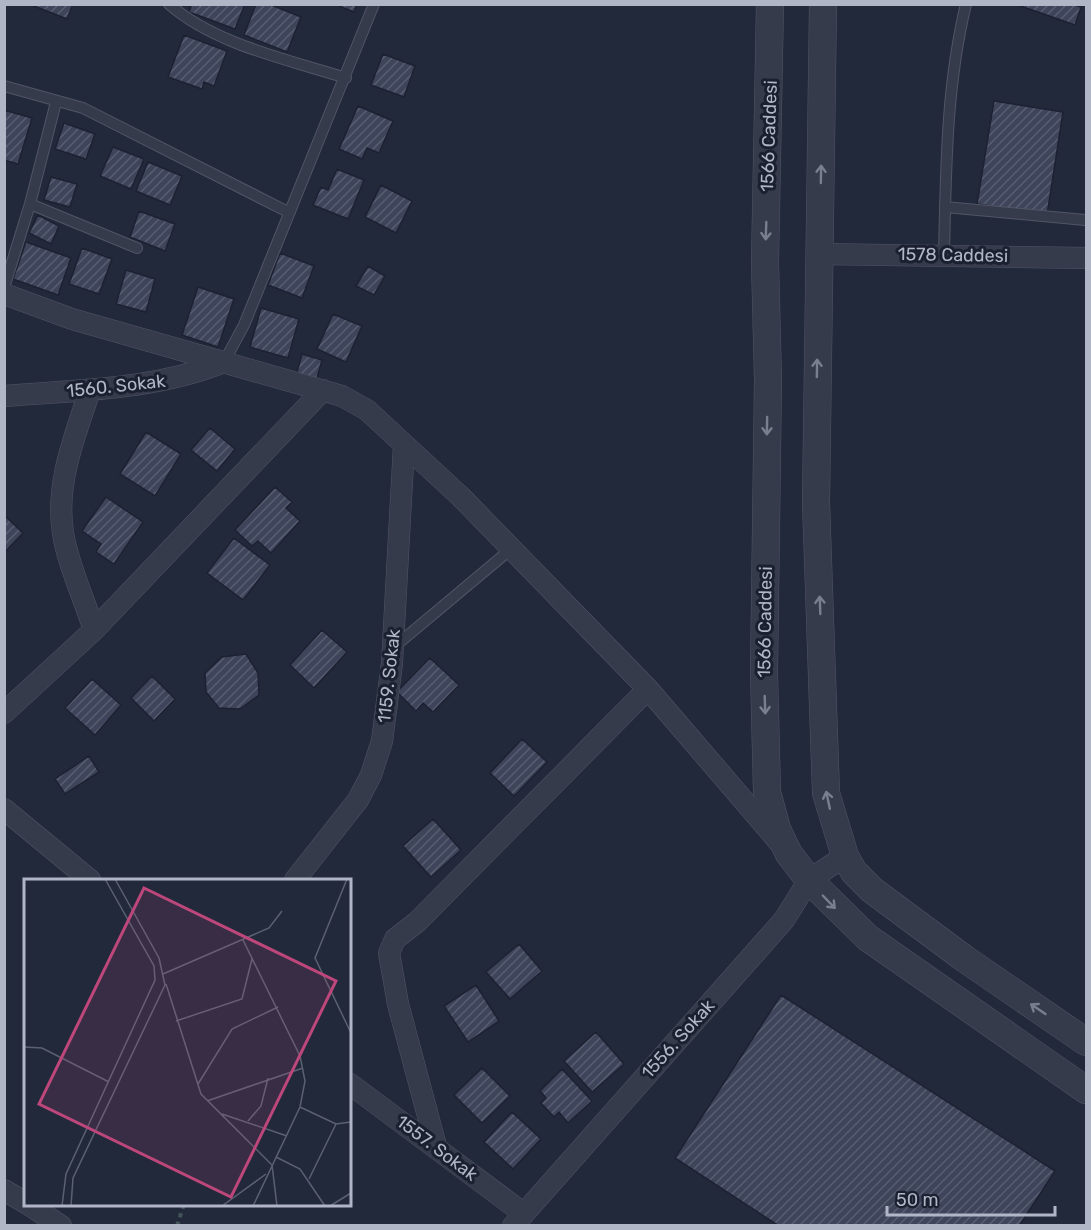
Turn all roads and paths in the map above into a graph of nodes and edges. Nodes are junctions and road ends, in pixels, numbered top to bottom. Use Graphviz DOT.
graph roads {
  1 [pos="169,4"];
  2 [pos="374,4"];
  3 [pos="771,4"];
  4 [pos="823,4"];
  5 [pos="966,4"];
  6 [pos="346,78"];
  7 [pos="4,86"];
  8 [pos="56,102"];
  9 [pos="30,204"];
  10 [pos="945,207"];
  11 [pos="288,212"];
  12 [pos="1085,220"];
  13 [pos="137,248"];
  14 [pos="819,254"];
  15 [pos="944,254"];
  16 [pos="1086,258"];
  17 [pos="4,288"];
  18 [pos="4,294"];
  19 [pos="224,362"];
  20 [pos="90,390"];
  21 [pos="323,390"];
  22 [pos="4,396"];
  23 [pos="404,445"];
  24 [pos="512,549"];
  25 [pos="94,630"];
  26 [pos="393,648"];
  27 [pos="648,689"];
  28 [pos="4,713"];
  29 [pos="4,809"];
  30 [pos="789,854"];
  31 [pos="845,856"];
  32 [pos="89,879"];
  33 [pos="296,879"];
  34 [pos="809,880"];
  35 [pos="1086,1042"];
  36 [pos="351,1084"];
  37 [pos="1086,1090"];
  38 [pos="436,1146"];
  39 [pos="4,1190"];
  40 [pos="24,1202"];
  41 [pos="30,1206"];
  42 [pos="183,1206"];
  43 [pos="518,1219"];
  44 [pos="61,1226"];
  45 [pos="177,1226"];
  1 -- 6 [label="lane"];
  2 -- 6 [label="lane"];
  3 -- 30 [label="street, 1566 Caddesi, one-way"];
  14 -- 4 [label="street, one-way"];
  5 -- 10 [label="lane"];
  6 -- 11 [label="lane"];
  7 -- 8 [label="lane"];
  8 -- 9 [label="lane"];
  8 -- 11 [label="lane"];
  9 -- 13 [label="lane"];
  9 -- 17 [label="lane"];
  10 -- 12 [label="lane"];
  10 -- 15 [label="lane"];
  11 -- 19 [label="lane"];
  14 -- 15 [label="street, 1578 Caddesi"];
  31 -- 14 [label="street, one-way"];
  15 -- 16 [label="street, 1578 Caddesi"];
  18 -- 19 [label="street"];
  19 -- 20 [label="street, 1560. Sokak"];
  19 -- 21 [label="street"];
  20 -- 22 [label="street, 1560. Sokak"];
  20 -- 25 [label="street"];
  21 -- 23 [label="street"];
  21 -- 25 [label="street"];
  23 -- 24 [label="street"];
  23 -- 26 [label="street, 1159. Sokak"];
  24 -- 26 [label="lane"];
  24 -- 27 [label="street"];
  25 -- 28 [label="street"];
  26 -- 33 [label="street, 1159. Sokak"];
  27 -- 30 [label="street"];
  27 -- 38 [label="street"];
  29 -- 32 [label="street"];
  30 -- 34 [label="street, 1566 Caddesi"];
  31 -- 34 [label="street, 1556. Sokak"];
  35 -- 31 [label="street, one-way"];
  34 -- 37 [label="street, 1566 Caddesi, one-way"];
  34 -- 43 [label="street, 1556. Sokak"];
  36 -- 38 [label="street, 1557. Sokak"];
  38 -- 43 [label="street, 1557. Sokak"];
  39 -- 40 [label="street"];
  41 -- 44 [label="street"];
  42 -- 45 [label="path"];
}
